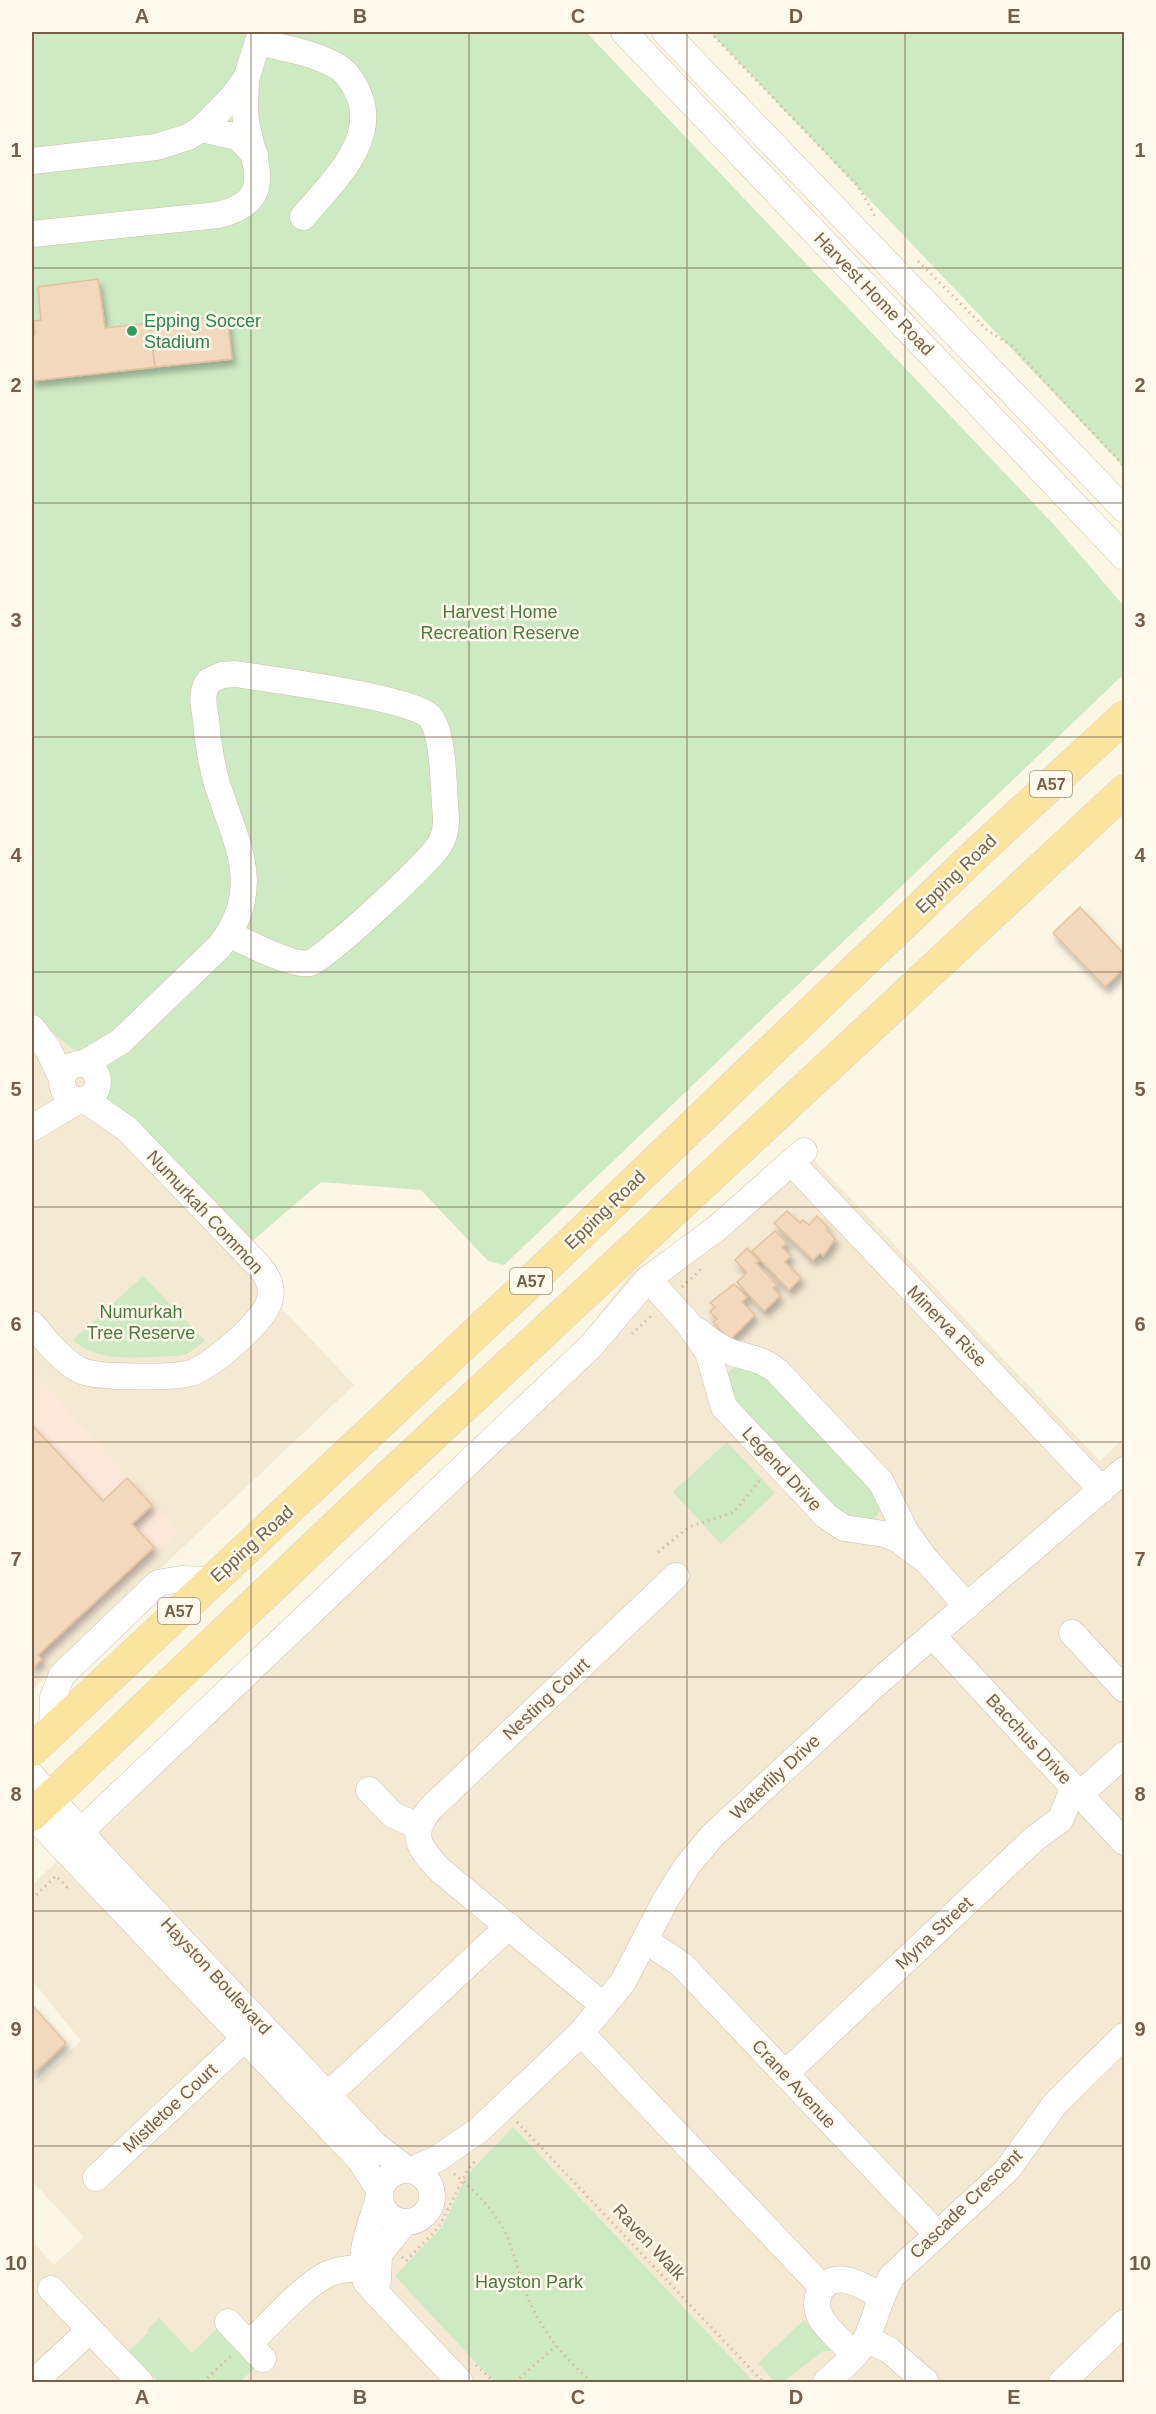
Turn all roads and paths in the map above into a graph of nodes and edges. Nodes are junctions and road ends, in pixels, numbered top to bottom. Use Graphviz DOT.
graph roads {
  1 [pos="624,32"];
  2 [pos="665,32"];
  3 [pos="710,32"];
  4 [pos="260,37"];
  5 [pos="246,79"];
  6 [pos="201,129"];
  7 [pos="255,155"];
  8 [pos="32,161"];
  9 [pos="303,217"];
  10 [pos="884,226"];
  11 [pos="32,234"];
  12 [pos="915,258"];
  13 [pos="1022,402"];
  14 [pos="1125,466"];
  15 [pos="1125,489"];
  16 [pos="1125,509"];
  17 [pos="1125,557"];
  18 [pos="1125,717"];
  19 [pos="1125,791"];
  20 [pos="229,934"];
  21 [pos="33,1030"];
  22 [pos="80,1082"];
  23 [pos="32,1127"];
  24 [pos="648,1279"];
  25 [pos="687,1322"];
  26 [pos="32,1324"];
  27 [pos="751,1356"];
  28 [pos="718,1385"];
  29 [pos="777,1465"];
  30 [pos="1125,1470"];
  31 [pos="1102,1490"];
  32 [pos="892,1504"];
  33 [pos="865,1533"];
  34 [pos="658,1552"];
  35 [pos="927,1561"];
  36 [pos="676,1576"];
  37 [pos="967,1606"];
  38 [pos="1072,1633"];
  39 [pos="933,1636"];
  40 [pos="1125,1689"];
  41 [pos="42,1740"];
  42 [pos="1125,1755"];
  43 [pos="369,1790"];
  44 [pos="1077,1791"];
  45 [pos="35,1804"];
  46 [pos="418,1826"];
  47 [pos="71,1839"];
  48 [pos="1125,1842"];
  49 [pos="509,1926"];
  50 [pos="645,1941"];
  51 [pos="604,2006"];
  52 [pos="252,2031"];
  53 [pos="581,2033"];
  54 [pos="1125,2036"];
  55 [pos="785,2074"];
  56 [pos="328,2095"];
  57 [pos="515,2120"];
  58 [pos="479,2130"];
  59 [pos="409,2170"];
  60 [pos="456,2175"];
  61 [pos="96,2178"];
  62 [pos="380,2194"];
  63 [pos="432,2198"];
  64 [pos="405,2222"];
  65 [pos="937,2234"];
  66 [pos="386,2242"];
  67 [pos="369,2269"];
  68 [pos="822,2287"];
  69 [pos="51,2289"];
  70 [pos="880,2296"];
  71 [pos="228,2322"];
  72 [pos="1125,2323"];
  73 [pos="90,2330"];
  74 [pos="556,2346"];
  75 [pos="861,2347"];
  76 [pos="249,2352"];
  77 [pos="34,2382"];
  78 [pos="140,2382"];
  79 [pos="203,2382"];
  80 [pos="460,2382"];
  81 [pos="515,2382"];
  82 [pos="592,2382"];
  83 [pos="763,2382"];
  84 [pos="826,2382"];
  85 [pos="926,2382"];
  86 [pos="1062,2382"];
  1 -- 17 [label="street, Harvest Home Road"];
  2 -- 13 [label="street, Harvest Home Road"];
  3 -- 10 [label="path"];
  4 -- 5 [label="street"];
  4 -- 9 [label="street"];
  5 -- 6 [label="street"];
  5 -- 7 [label="street"];
  6 -- 7 [label="street"];
  6 -- 8 [label="street"];
  7 -- 11 [label="street"];
  12 -- 14 [label="path"];
  13 -- 15 [label="street"];
  13 -- 16 [label="street, Harvest Home Road"];
  18 -- 41 [label="main road, Epping Road / A57"];
  19 -- 45 [label="main road"];
  20 -- 20 [label="street"];
  20 -- 22 [label="street"];
  21 -- 22 [label="street, Numurkah Common"];
  22 -- 23 [label="street"];
  22 -- 26 [label="street, Numurkah Common"];
  24 -- 25 [label="street, Legend Drive"];
  24 -- 31 [label="street, Minerva Rise"];
  24 -- 47 [label="street"];
  25 -- 27 [label="street, Legend Drive"];
  25 -- 28 [label="street, Legend Drive"];
  27 -- 28 [label="street"];
  27 -- 32 [label="street, Legend Drive"];
  28 -- 29 [label="street, Legend Drive"];
  29 -- 33 [label="street, Legend Drive"];
  29 -- 34 [label="path"];
  30 -- 31 [label="street, Waterlily Drive"];
  31 -- 37 [label="street, Waterlily Drive"];
  32 -- 33 [label="street"];
  32 -- 35 [label="street, Legend Drive"];
  33 -- 35 [label="street, Legend Drive"];
  35 -- 37 [label="street, Legend Drive"];
  36 -- 46 [label="street, Nesting Court"];
  37 -- 39 [label="street, Waterlily Drive"];
  38 -- 40 [label="street"];
  39 -- 44 [label="street, Bacchus Drive"];
  39 -- 50 [label="street, Waterlily Drive"];
  42 -- 44 [label="street"];
  43 -- 46 [label="street"];
  44 -- 48 [label="street, Bacchus Drive"];
  44 -- 55 [label="street, Myna Street"];
  45 -- 47 [label="street, Hayston Boulevard"];
  46 -- 49 [label="street"];
  47 -- 52 [label="street, Hayston Boulevard"];
  49 -- 51 [label="street"];
  49 -- 56 [label="street"];
  50 -- 51 [label="street, Waterlily Drive"];
  50 -- 55 [label="street, Crane Avenue"];
  51 -- 53 [label="street, Waterlily Drive"];
  52 -- 56 [label="street, Hayston Boulevard"];
  52 -- 61 [label="street, Mistletoe Court"];
  52 -- 62 [label="street, Hayston Boulevard"];
  53 -- 58 [label="street, Waterlily Drive"];
  53 -- 68 [label="street"];
  54 -- 65 [label="street, Cascade Crescent"];
  55 -- 65 [label="street, Crane Avenue"];
  56 -- 59 [label="street, Hayston Boulevard"];
  57 -- 83 [label="path, Raven Walk"];
  58 -- 59 [label="street, Waterlily Drive"];
  58 -- 60 [label="street, Waterlily Drive"];
  59 -- 62 [label="street"];
  59 -- 63 [label="street"];
  60 -- 63 [label="street, Waterlily Drive"];
  60 -- 66 [label="path"];
  60 -- 74 [label="path"];
  62 -- 64 [label="street"];
  62 -- 67 [label="street"];
  63 -- 64 [label="street"];
  64 -- 66 [label="street"];
  65 -- 70 [label="street, Cascade Crescent"];
  66 -- 67 [label="street"];
  67 -- 76 [label="street"];
  67 -- 80 [label="street"];
  68 -- 70 [label="street"];
  68 -- 75 [label="street"];
  69 -- 73 [label="street"];
  70 -- 75 [label="street, Cascade Crescent"];
  71 -- 76 [label="street"];
  72 -- 86 [label="street"];
  73 -- 77 [label="street"];
  73 -- 78 [label="street"];
  74 -- 81 [label="path"];
  74 -- 82 [label="path"];
  75 -- 84 [label="street"];
  75 -- 85 [label="street"];
  76 -- 79 [label="path"];
}
